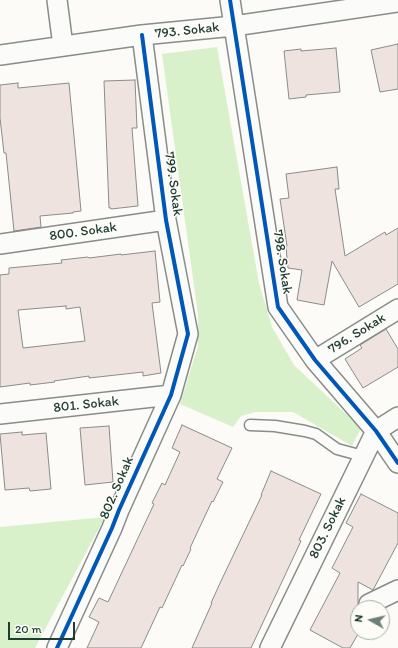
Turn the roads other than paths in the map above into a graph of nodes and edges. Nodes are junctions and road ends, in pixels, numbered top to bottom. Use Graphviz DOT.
graph roads {
  1 [pos="57,0"];
  2 [pos="230,0"];
  3 [pos="398,2"];
  4 [pos="234,26"];
  5 [pos="142,36"];
  6 [pos="63,46"];
  7 [pos="0,55"];
  8 [pos="166,220"];
  9 [pos="0,244"];
  10 [pos="398,309"];
  11 [pos="188,334"];
  12 [pos="315,360"];
  13 [pos="171,395"];
  14 [pos="0,414"];
  15 [pos="398,417"];
  16 [pos="250,425"];
  17 [pos="376,432"];
  18 [pos="363,456"];
  19 [pos="398,463"];
  20 [pos="398,590"];
  21 [pos="378,600"];
  22 [pos="57,648"];
  23 [pos="270,648"];
  1 -- 6 [label="street"];
  2 -- 4 [label="street, 798. Sokak"];
  3 -- 4 [label="street, 793. Sokak"];
  4 -- 5 [label="street, 793. Sokak"];
  4 -- 12 [label="street, 798. Sokak"];
  5 -- 6 [label="street, 793. Sokak"];
  5 -- 8 [label="street, 799. Sokak"];
  6 -- 7 [label="street, 793. Sokak"];
  8 -- 9 [label="street, 800. Sokak"];
  8 -- 11 [label="street, 799. Sokak"];
  10 -- 12 [label="street, 796. Sokak"];
  11 -- 13 [label="street, 802. Sokak"];
  12 -- 17 [label="street, 798. Sokak"];
  13 -- 14 [label="street, 801. Sokak"];
  13 -- 22 [label="street, 802. Sokak"];
  15 -- 17 [label="street, 803. Sokak"];
  16 -- 18 [label="lane"];
  17 -- 18 [label="street, 803. Sokak"];
  17 -- 19 [label="street, 798. Sokak"];
  18 -- 23 [label="street, 803. Sokak"];
  20 -- 21 [label="street"];
}
